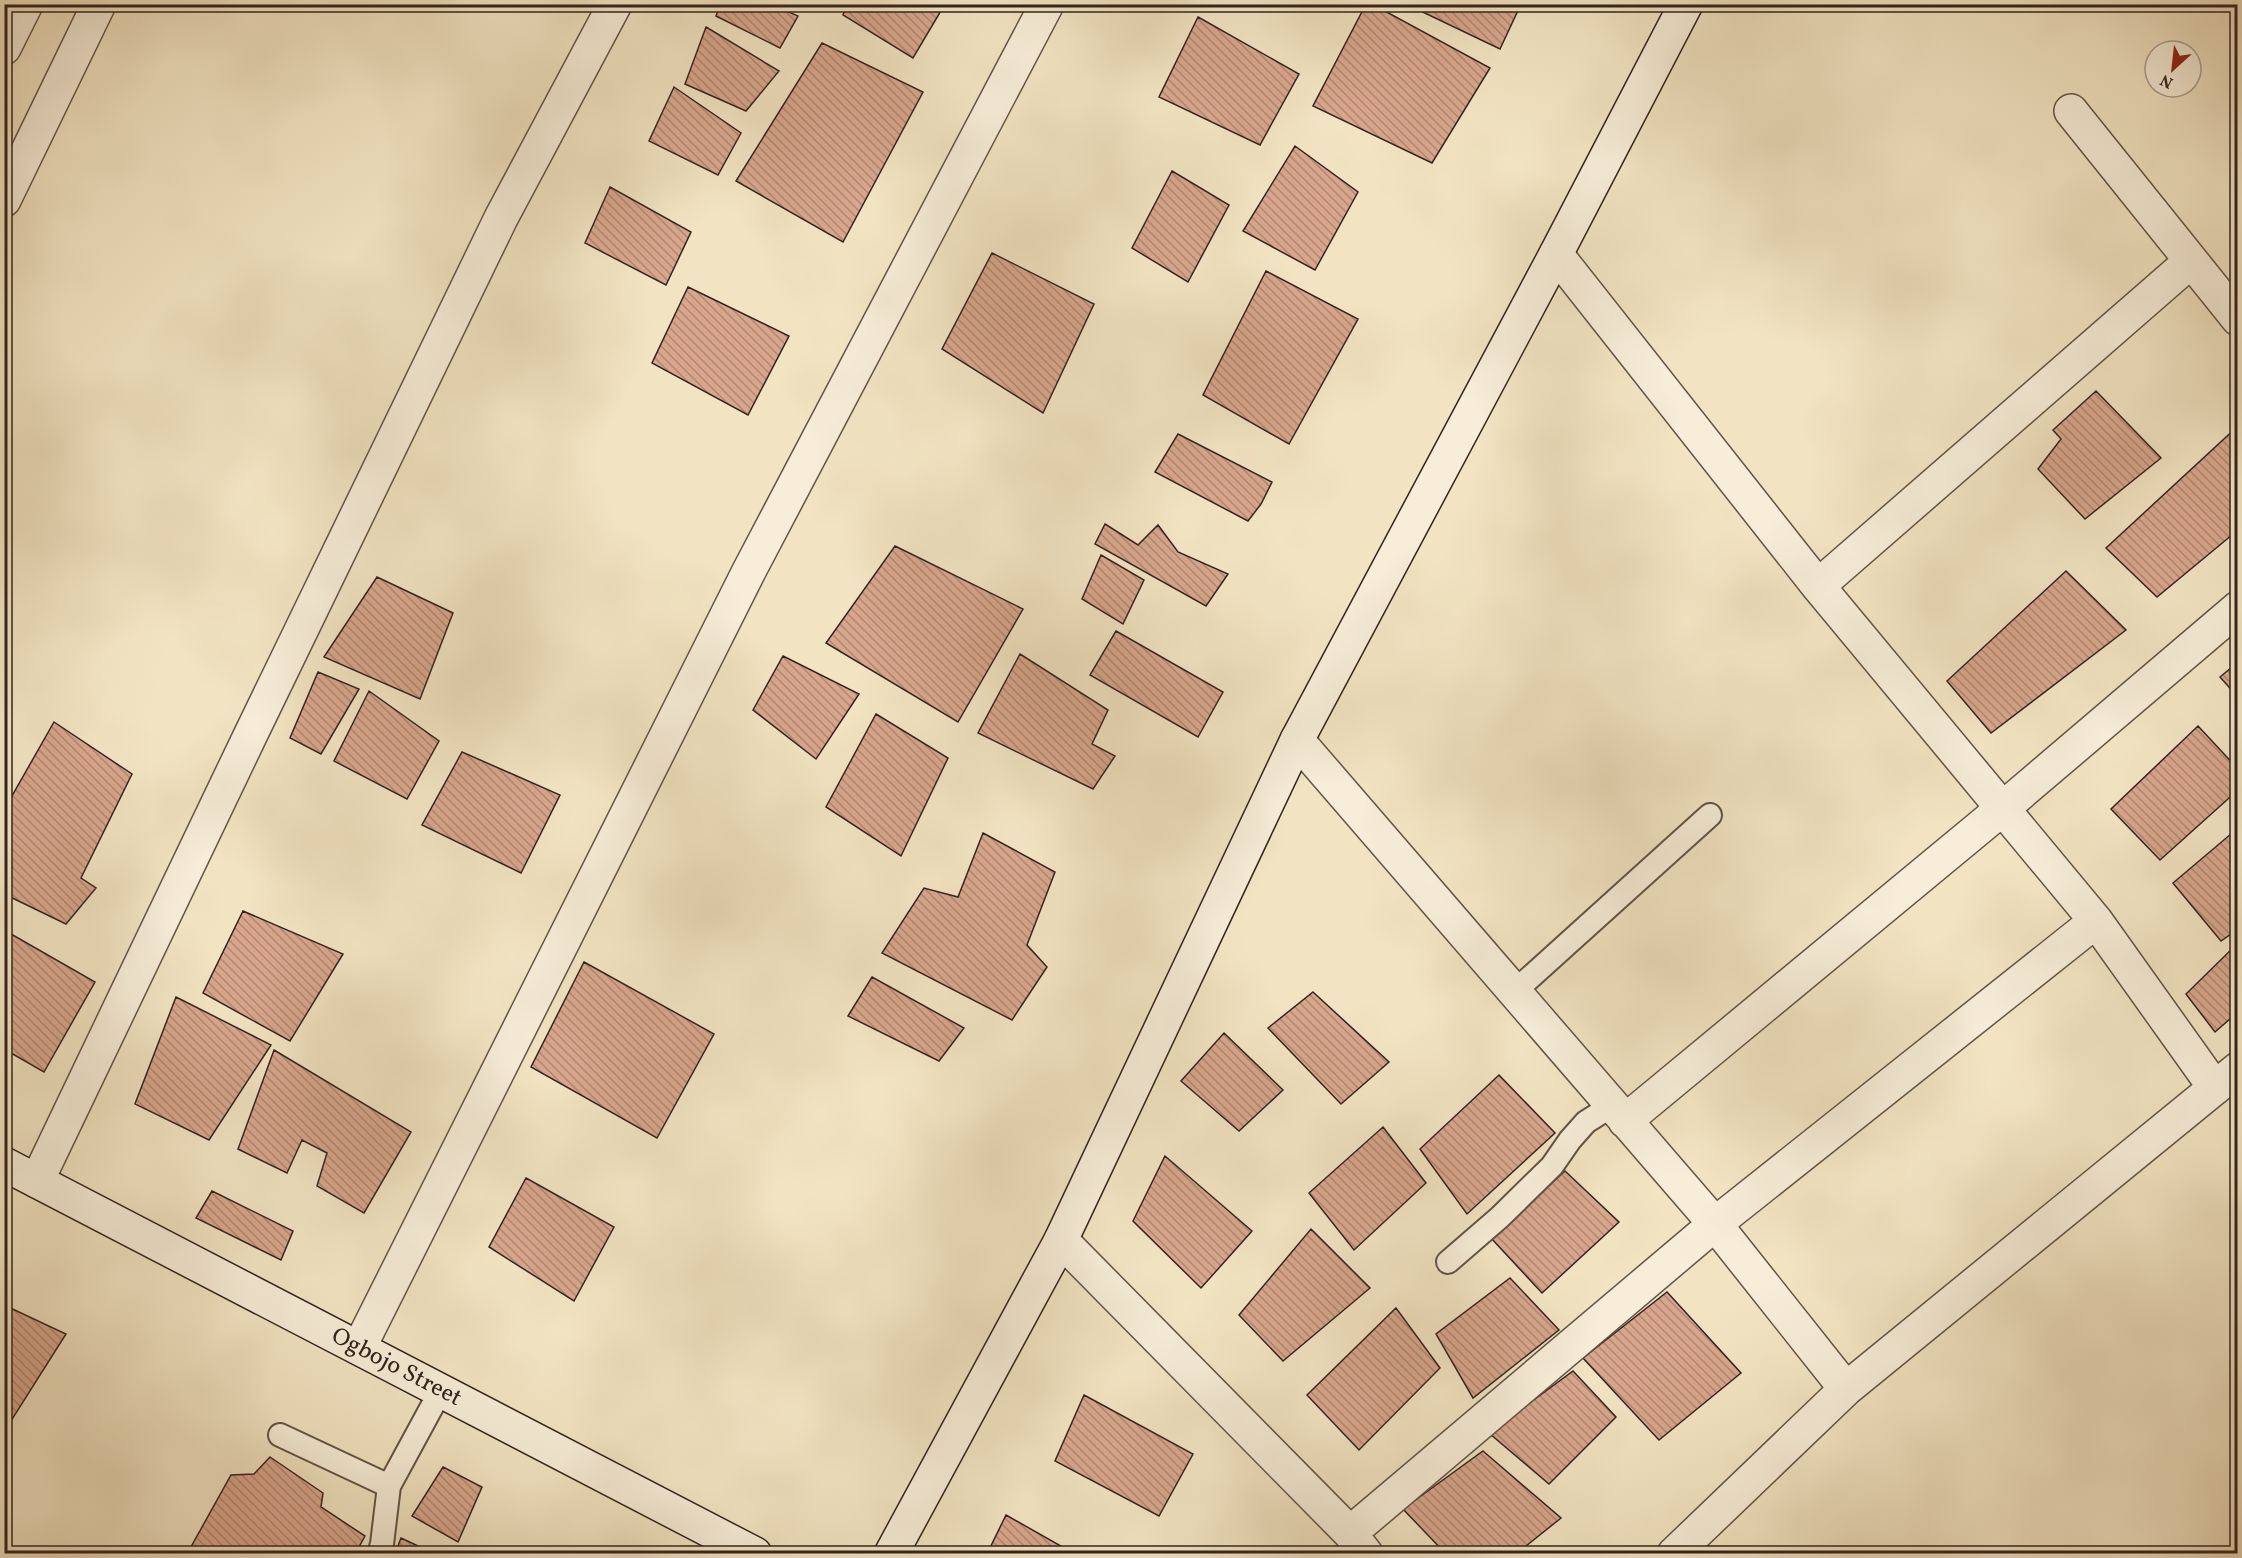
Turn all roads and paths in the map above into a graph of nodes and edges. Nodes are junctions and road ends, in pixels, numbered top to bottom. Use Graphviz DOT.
graph roads {
  1 [pos="27,4"];
  2 [pos="99,4"];
  3 [pos="615,4"];
  4 [pos="1047,4"];
  5 [pos="1686,4"];
  6 [pos="4,48"];
  7 [pos="2071,111"];
  8 [pos="4,200"];
  9 [pos="1556,254"];
  10 [pos="2191,261"];
  11 [pos="2238,319"];
  12 [pos="1818,586"];
  13 [pos="2238,608"];
  14 [pos="1297,740"];
  15 [pos="2002,809"];
  16 [pos="1710,814"];
  17 [pos="2096,921"];
  18 [pos="1514,992"];
  19 [pos="2226,1078"];
  20 [pos="1619,1113"];
  21 [pos="4,1164"];
  22 [pos="37,1181"];
  23 [pos="1715,1224"];
  24 [pos="1061,1240"];
  25 [pos="1448,1262"];
  26 [pos="359,1348"];
  27 [pos="1846,1389"];
  28 [pos="441,1390"];
  29 [pos="280,1435"];
  30 [pos="389,1486"];
  31 [pos="1358,1543"];
  32 [pos="379,1554"];
  33 [pos="755,1554"];
  34 [pos="891,1554"];
  35 [pos="1674,1554"];
  1 -- 6 [label="street"];
  2 -- 8 [label="street"];
  3 -- 22 [label="street"];
  4 -- 26 [label="street"];
  5 -- 9 [label="street"];
  7 -- 10 [label="street"];
  9 -- 12 [label="street"];
  9 -- 14 [label="street"];
  10 -- 11 [label="street"];
  10 -- 12 [label="street"];
  12 -- 15 [label="street"];
  13 -- 15 [label="street"];
  14 -- 18 [label="street"];
  14 -- 24 [label="street"];
  15 -- 17 [label="street"];
  15 -- 20 [label="street"];
  16 -- 18 [label="lane"];
  17 -- 19 [label="street"];
  17 -- 23 [label="street"];
  18 -- 20 [label="street"];
  19 -- 27 [label="street"];
  20 -- 23 [label="street"];
  20 -- 25 [label="lane"];
  21 -- 22 [label="street, Ogbojo Street"];
  22 -- 26 [label="street, Ogbojo Street"];
  23 -- 27 [label="street"];
  23 -- 31 [label="street"];
  24 -- 31 [label="street"];
  24 -- 34 [label="street"];
  26 -- 28 [label="street, Ogbojo Street"];
  27 -- 35 [label="street"];
  28 -- 30 [label="lane"];
  28 -- 33 [label="street, Ogbojo Street"];
  29 -- 30 [label="lane"];
  30 -- 32 [label="lane"];
}
